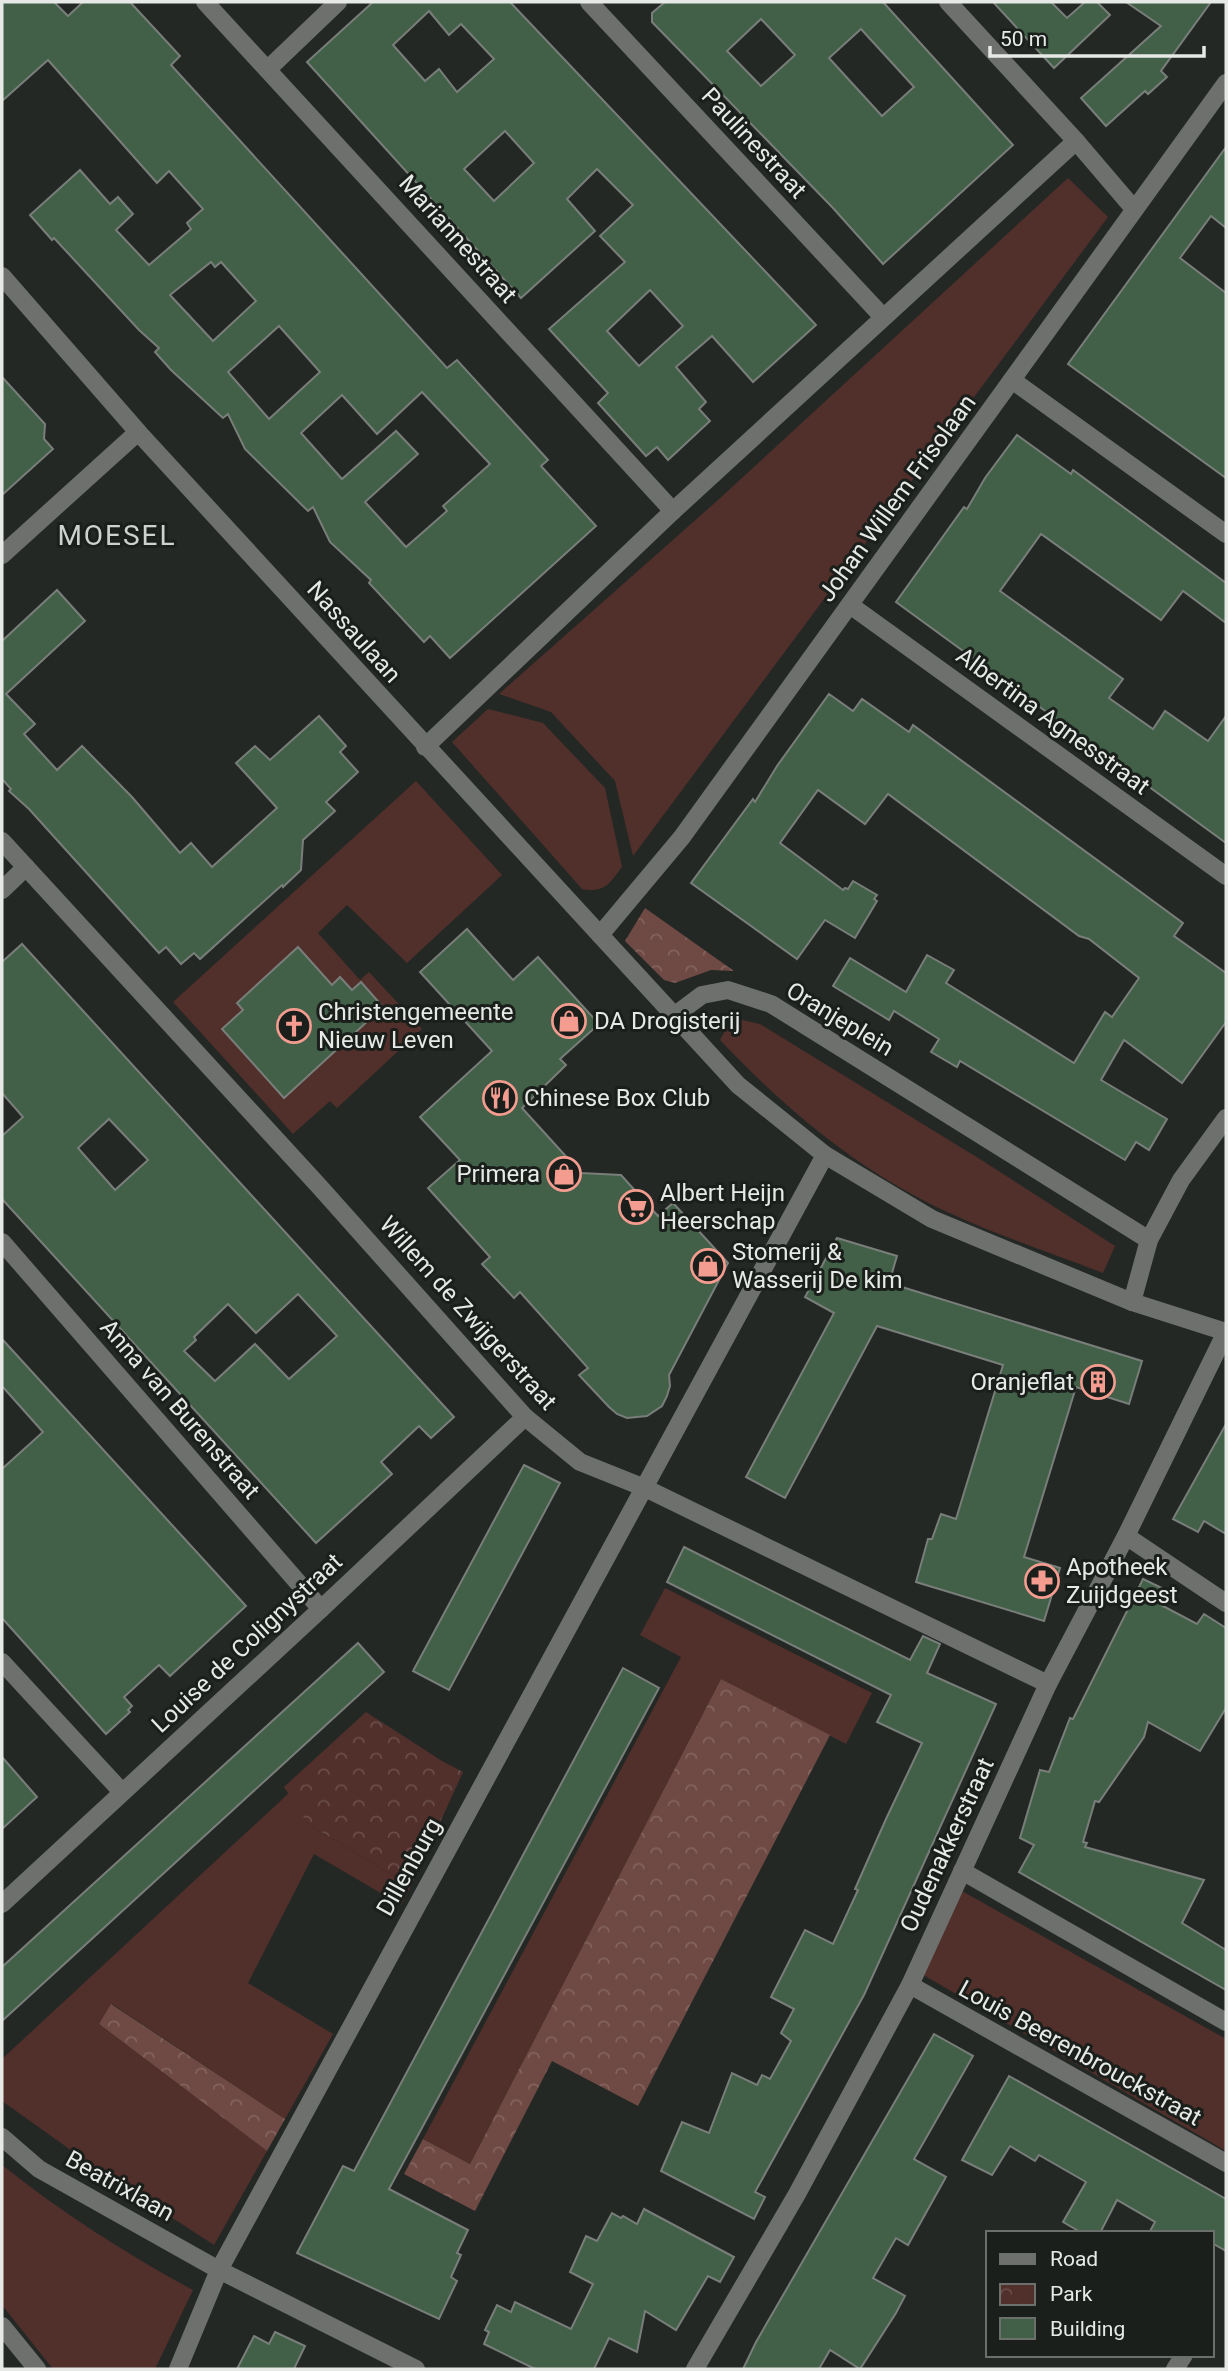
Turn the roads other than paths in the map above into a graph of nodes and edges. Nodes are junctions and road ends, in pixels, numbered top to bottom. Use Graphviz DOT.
graph roads {
  1 [pos="205,2"];
  2 [pos="338,2"];
  3 [pos="589,2"];
  4 [pos="948,2"];
  5 [pos="268,69"];
  6 [pos="1226,83"];
  7 [pos="1076,141"];
  8 [pos="1135,209"];
  9 [pos="2,276"];
  10 [pos="883,317"];
  11 [pos="1012,380"];
  12 [pos="138,432"];
  13 [pos="673,511"];
  14 [pos="1226,534"];
  15 [pos="2,555"];
  16 [pos="850,605"];
  17 [pos="425,747"];
  18 [pos="2,841"];
  19 [pos="26,867"];
  20 [pos="1226,876"];
  21 [pos="2,890"];
  22 [pos="600,935"];
  23 [pos="674,1016"];
  24 [pos="1226,1118"];
  25 [pos="825,1155"];
  26 [pos="1149,1240"];
  27 [pos="2,1242"];
  28 [pos="1132,1302"];
  29 [pos="1226,1332"];
  30 [pos="525,1417"];
  31 [pos="645,1488"];
  32 [pos="1126,1536"];
  33 [pos="1226,1603"];
  34 [pos="321,1609"];
  35 [pos="2,1662"];
  36 [pos="1048,1684"];
  37 [pos="121,1793"];
  38 [pos="962,1871"];
  39 [pos="2,1903"];
  40 [pos="911,1985"];
  41 [pos="1226,2022"];
  42 [pos="2,2137"];
  43 [pos="1226,2164"];
  44 [pos="219,2270"];
  45 [pos="2,2326"];
  46 [pos="37,2369"];
  47 [pos="178,2369"];
  48 [pos="416,2369"];
  49 [pos="695,2369"];
  1 -- 5 [label="street, Mariannestraat"];
  2 -- 5 [label="street"];
  3 -- 10 [label="street, Paulinestraat"];
  4 -- 7 [label="street"];
  5 -- 13 [label="street, Mariannestraat"];
  6 -- 8 [label="street, Johan Willem Frisolaan"];
  7 -- 8 [label="street"];
  7 -- 10 [label="street"];
  8 -- 11 [label="street, Johan Willem Frisolaan"];
  9 -- 12 [label="street, Nassaulaan"];
  10 -- 13 [label="street"];
  11 -- 14 [label="street"];
  11 -- 16 [label="street, Johan Willem Frisolaan"];
  12 -- 15 [label="street"];
  12 -- 17 [label="street, Nassaulaan"];
  13 -- 17 [label="street"];
  16 -- 20 [label="street, Albertina Agnesstraat"];
  16 -- 22 [label="street, Johan Willem Frisolaan"];
  17 -- 22 [label="street, Nassaulaan"];
  18 -- 19 [label="street, Willem de Zwijgerstraat"];
  19 -- 21 [label="street"];
  19 -- 30 [label="street, Willem de Zwijgerstraat"];
  22 -- 23 [label="street, Nassaulaan"];
  23 -- 25 [label="street"];
  23 -- 26 [label="street, Oranjeplein"];
  24 -- 26 [label="street"];
  25 -- 28 [label="street"];
  25 -- 31 [label="street"];
  26 -- 28 [label="street"];
  27 -- 34 [label="street, Anna van Burenstraat"];
  28 -- 29 [label="street"];
  29 -- 32 [label="street, Oudenakkerstraat"];
  30 -- 31 [label="street, Willem de Zwijgerstraat"];
  30 -- 34 [label="street, Louise de Colignystraat"];
  31 -- 36 [label="street, Willem de Zwijgerstraat"];
  31 -- 44 [label="street, Dillenburg"];
  32 -- 33 [label="street"];
  32 -- 36 [label="street, Oudenakkerstraat"];
  34 -- 37 [label="street, Louise de Colignystraat"];
  35 -- 37 [label="street"];
  36 -- 38 [label="street, Oudenakkerstraat"];
  37 -- 39 [label="street, Louise de Colignystraat"];
  38 -- 40 [label="street, Oudenakkerstraat"];
  38 -- 41 [label="street"];
  40 -- 43 [label="street, Louis Beerenbrouckstraat"];
  40 -- 49 [label="street, Oudenakkerstraat"];
  42 -- 44 [label="street, Beatrixlaan"];
  44 -- 47 [label="street, Dillenburg"];
  44 -- 48 [label="street, Beatrixlaan"];
  45 -- 46 [label="street"];
}
